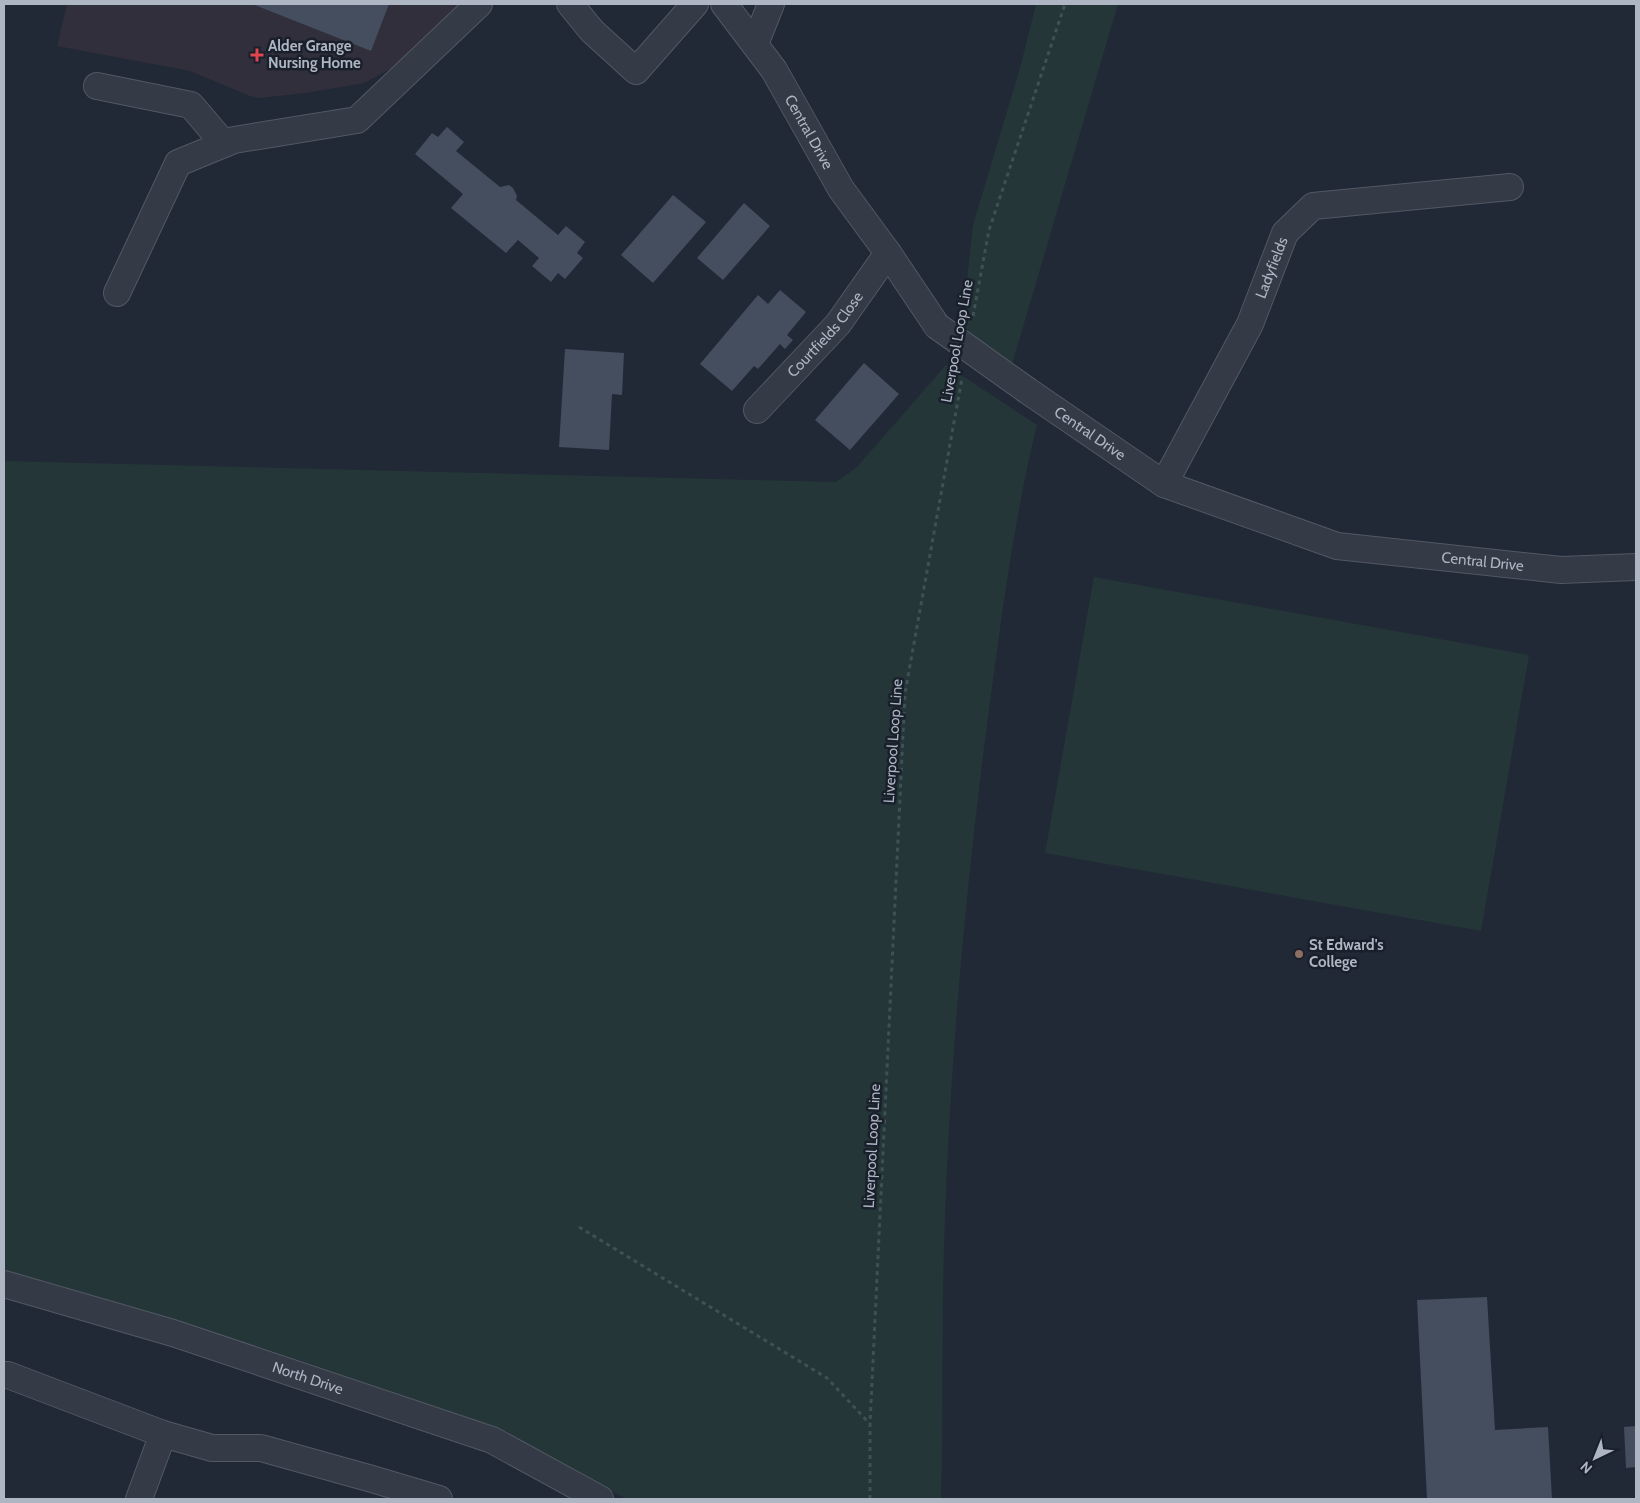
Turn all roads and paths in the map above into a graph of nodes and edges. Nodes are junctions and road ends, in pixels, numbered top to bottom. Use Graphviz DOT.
graph roads {
  1 [pos="479,4"];
  2 [pos="570,4"];
  3 [pos="695,4"];
  4 [pos="724,4"];
  5 [pos="771,4"];
  6 [pos="1065,4"];
  7 [pos="755,44"];
  8 [pos="96,86"];
  9 [pos="224,144"];
  10 [pos="1510,187"];
  11 [pos="888,253"];
  12 [pos="117,293"];
  13 [pos="973,317"];
  14 [pos="963,374"];
  15 [pos="756,410"];
  16 [pos="1164,484"];
  17 [pos="1636,567"];
  18 [pos="579,1227"];
  19 [pos="4,1284"];
  20 [pos="4,1375"];
  21 [pos="870,1424"];
  22 [pos="163,1434"];
  23 [pos="139,1499"];
  24 [pos="439,1499"];
  25 [pos="600,1499"];
  26 [pos="870,1499"];
  1 -- 9 [label="street"];
  2 -- 3 [label="street"];
  4 -- 7 [label="street, Central Drive"];
  5 -- 7 [label="street"];
  6 -- 13 [label="path, Liverpool Loop Line"];
  7 -- 11 [label="street, Central Drive"];
  8 -- 9 [label="street"];
  9 -- 12 [label="street"];
  10 -- 16 [label="street, Ladyfields"];
  11 -- 15 [label="street, Courtfields Close"];
  11 -- 16 [label="street, Central Drive, bridge"];
  14 -- 21 [label="path, Liverpool Loop Line"];
  16 -- 17 [label="street, Central Drive"];
  18 -- 21 [label="path"];
  19 -- 25 [label="street, North Drive"];
  20 -- 22 [label="street"];
  21 -- 26 [label="path, Liverpool Loop Line"];
  22 -- 23 [label="street"];
  22 -- 24 [label="street"];
}
